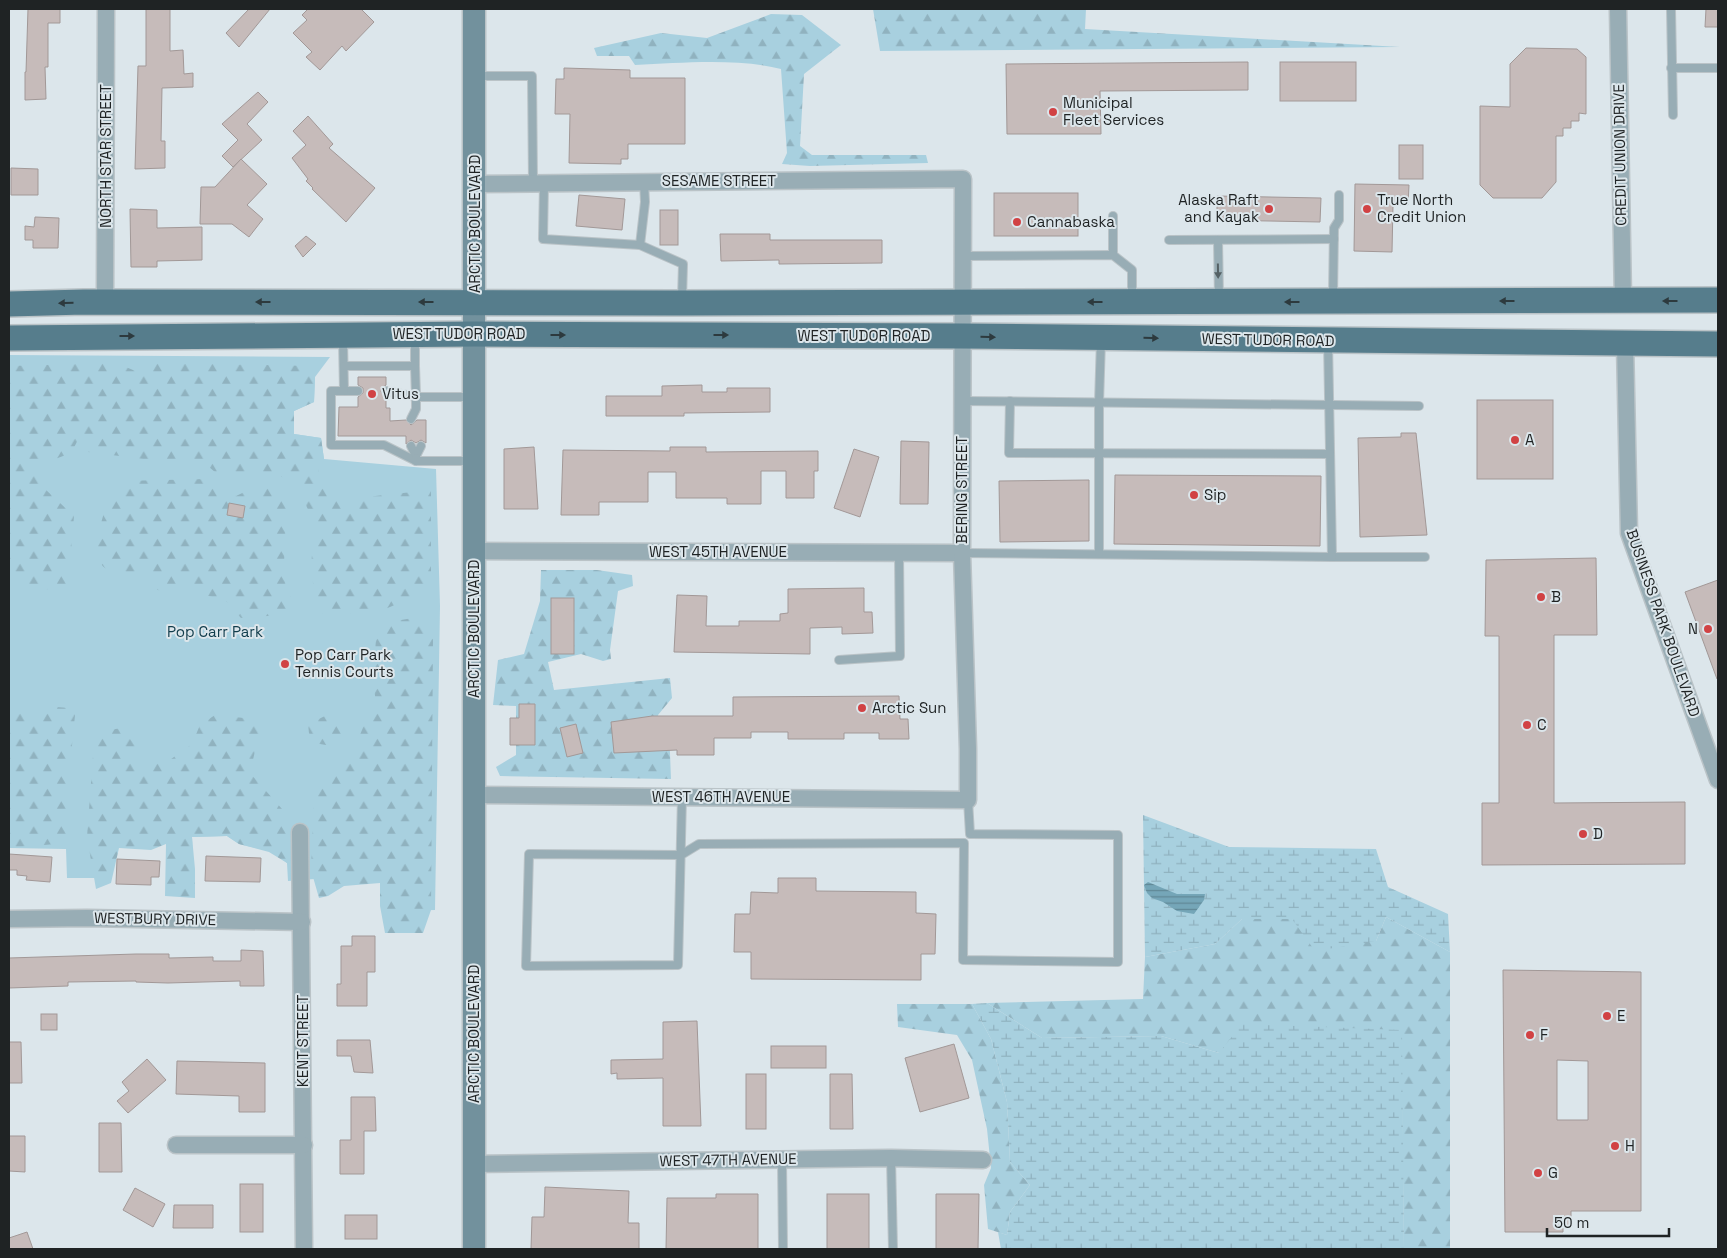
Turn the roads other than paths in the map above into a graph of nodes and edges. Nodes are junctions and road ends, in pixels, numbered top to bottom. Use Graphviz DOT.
graph roads {
  1 [pos="106,9"];
  2 [pos="474,9"];
  3 [pos="1618,9"];
  4 [pos="1671,9"];
  5 [pos="1672,68"];
  6 [pos="1718,68"];
  7 [pos="474,76"];
  8 [pos="1673,115"];
  9 [pos="963,180"];
  10 [pos="644,182"];
  11 [pos="539,183"];
  12 [pos="475,184"];
  13 [pos="1339,194"];
  14 [pos="1113,216"];
  15 [pos="1334,239"];
  16 [pos="1169,240"];
  17 [pos="1218,240"];
  18 [pos="640,245"];
  19 [pos="1113,255"];
  20 [pos="962,256"];
  21 [pos="1718,300"];
  22 [pos="1623,301"];
  23 [pos="105,302"];
  24 [pos="1132,302"];
  25 [pos="1219,302"];
  26 [pos="1334,302"];
  27 [pos="474,303"];
  28 [pos="682,303"];
  29 [pos="962,303"];
  30 [pos="9,304"];
  31 [pos="415,334"];
  32 [pos="474,334"];
  33 [pos="343,335"];
  34 [pos="962,336"];
  35 [pos="9,338"];
  36 [pos="1101,338"];
  37 [pos="1328,340"];
  38 [pos="1625,344"];
  39 [pos="1718,344"];
  40 [pos="344,366"];
  41 [pos="415,366"];
  42 [pos="344,391"];
  43 [pos="358,391"];
  44 [pos="386,391"];
  45 [pos="416,397"];
  46 [pos="474,397"];
  47 [pos="962,401"];
  48 [pos="1010,401"];
  49 [pos="1099,403"];
  50 [pos="1329,406"];
  51 [pos="1419,406"];
  52 [pos="416,409"];
  53 [pos="411,419"];
  54 [pos="421,420"];
  55 [pos="411,446"];
  56 [pos="421,446"];
  57 [pos="1099,453"];
  58 [pos="1330,454"];
  59 [pos="416,459"];
  60 [pos="474,461"];
  61 [pos="474,551"];
  62 [pos="899,553"];
  63 [pos="962,553"];
  64 [pos="1099,554"];
  65 [pos="1332,557"];
  66 [pos="1425,557"];
  67 [pos="840,660"];
  68 [pos="1718,780"];
  69 [pos="474,795"];
  70 [pos="682,797"];
  71 [pos="968,800"];
  72 [pos="300,832"];
  73 [pos="970,834"];
  74 [pos="964,843"];
  75 [pos="681,855"];
  76 [pos="9,919"];
  77 [pos="302,922"];
  78 [pos="176,1145"];
  79 [pos="304,1145"];
  80 [pos="891,1158"];
  81 [pos="782,1160"];
  82 [pos="983,1160"];
  83 [pos="473,1164"];
  84 [pos="304,1249"];
  85 [pos="474,1249"];
  86 [pos="783,1249"];
  87 [pos="893,1249"];
  1 -- 23 [label="street, NORTH STAR STREET"];
  2 -- 7 [label="main road, ARCTIC BOULEVARD"];
  3 -- 22 [label="street, CREDIT UNION DRIVE"];
  4 -- 5 [label="lane"];
  5 -- 6 [label="lane"];
  5 -- 8 [label="lane"];
  7 -- 11 [label="lane"];
  7 -- 12 [label="main road, ARCTIC BOULEVARD"];
  9 -- 10 [label="street, SESAME STREET"];
  9 -- 20 [label="street, BERING STREET"];
  10 -- 11 [label="street, SESAME STREET"];
  10 -- 18 [label="lane"];
  11 -- 12 [label="street, SESAME STREET"];
  11 -- 18 [label="lane"];
  12 -- 27 [label="main road, ARCTIC BOULEVARD"];
  13 -- 15 [label="lane"];
  14 -- 19 [label="lane"];
  15 -- 17 [label="lane"];
  15 -- 26 [label="lane"];
  16 -- 17 [label="lane"];
  17 -- 25 [label="lane, one-way"];
  18 -- 28 [label="lane"];
  19 -- 20 [label="lane"];
  19 -- 24 [label="lane"];
  20 -- 29 [label="street, BERING STREET"];
  21 -- 22 [label="main road, WEST TUDOR ROAD, one-way"];
  22 -- 26 [label="main road, WEST TUDOR ROAD, one-way"];
  27 -- 23 [label="main road, WEST TUDOR ROAD, one-way"];
  23 -- 30 [label="main road, WEST TUDOR ROAD, one-way"];
  24 -- 25 [label="main road, WEST TUDOR ROAD"];
  24 -- 29 [label="main road, WEST TUDOR ROAD, one-way"];
  26 -- 25 [label="main road, WEST TUDOR ROAD, one-way"];
  27 -- 28 [label="main road, WEST TUDOR ROAD"];
  27 -- 32 [label="main road, ARCTIC BOULEVARD"];
  28 -- 29 [label="main road, WEST TUDOR ROAD"];
  29 -- 34 [label="street, BERING STREET"];
  31 -- 32 [label="main road, WEST TUDOR ROAD"];
  31 -- 33 [label="main road, WEST TUDOR ROAD"];
  31 -- 41 [label="lane"];
  32 -- 34 [label="main road, WEST TUDOR ROAD, one-way"];
  32 -- 46 [label="main road, ARCTIC BOULEVARD"];
  35 -- 33 [label="main road, WEST TUDOR ROAD, one-way"];
  33 -- 40 [label="lane"];
  34 -- 36 [label="main road, WEST TUDOR ROAD, one-way"];
  34 -- 47 [label="street, BERING STREET"];
  36 -- 37 [label="main road, WEST TUDOR ROAD, one-way"];
  36 -- 49 [label="lane"];
  37 -- 38 [label="main road, WEST TUDOR ROAD"];
  37 -- 50 [label="lane"];
  38 -- 39 [label="main road, WEST TUDOR ROAD"];
  38 -- 68 [label="street, BUSINESS PARK BOULEVARD"];
  40 -- 41 [label="lane"];
  40 -- 42 [label="lane"];
  41 -- 45 [label="lane"];
  42 -- 43 [label="lane"];
  42 -- 59 [label="lane"];
  44 -- 45 [label="lane"];
  45 -- 46 [label="lane"];
  45 -- 52 [label="lane"];
  46 -- 60 [label="main road, ARCTIC BOULEVARD"];
  47 -- 48 [label="lane"];
  47 -- 63 [label="street, BERING STREET"];
  48 -- 49 [label="lane"];
  48 -- 57 [label="lane"];
  49 -- 50 [label="lane"];
  49 -- 57 [label="lane"];
  50 -- 51 [label="lane"];
  50 -- 58 [label="lane"];
  52 -- 53 [label="lane"];
  52 -- 54 [label="lane"];
  55 -- 59 [label="lane"];
  56 -- 59 [label="lane"];
  57 -- 58 [label="lane"];
  57 -- 64 [label="lane"];
  58 -- 65 [label="lane"];
  59 -- 60 [label="lane"];
  60 -- 61 [label="main road, ARCTIC BOULEVARD"];
  61 -- 62 [label="street, WEST 45TH AVENUE"];
  61 -- 69 [label="main road, ARCTIC BOULEVARD"];
  62 -- 63 [label="street, WEST 45TH AVENUE"];
  62 -- 67 [label="lane"];
  63 -- 64 [label="lane"];
  63 -- 71 [label="street, BERING STREET"];
  64 -- 65 [label="lane"];
  65 -- 66 [label="lane"];
  69 -- 70 [label="street, WEST 46TH AVENUE"];
  69 -- 83 [label="main road, ARCTIC BOULEVARD"];
  70 -- 71 [label="street, WEST 46TH AVENUE"];
  70 -- 75 [label="lane"];
  71 -- 73 [label="lane"];
  72 -- 77 [label="street, KENT STREET"];
  73 -- 74 [label="lane"];
  73 -- 74 [label="lane"];
  74 -- 75 [label="lane"];
  75 -- 75 [label="lane"];
  76 -- 77 [label="street, WESTBURY DRIVE"];
  77 -- 79 [label="street, KENT STREET"];
  78 -- 79 [label="street"];
  79 -- 84 [label="street, KENT STREET"];
  80 -- 81 [label="street, WEST 47TH AVENUE"];
  80 -- 82 [label="street, WEST 47TH AVENUE"];
  80 -- 87 [label="lane"];
  81 -- 83 [label="street, WEST 47TH AVENUE"];
  81 -- 86 [label="lane"];
  83 -- 85 [label="main road, ARCTIC BOULEVARD"];
}
